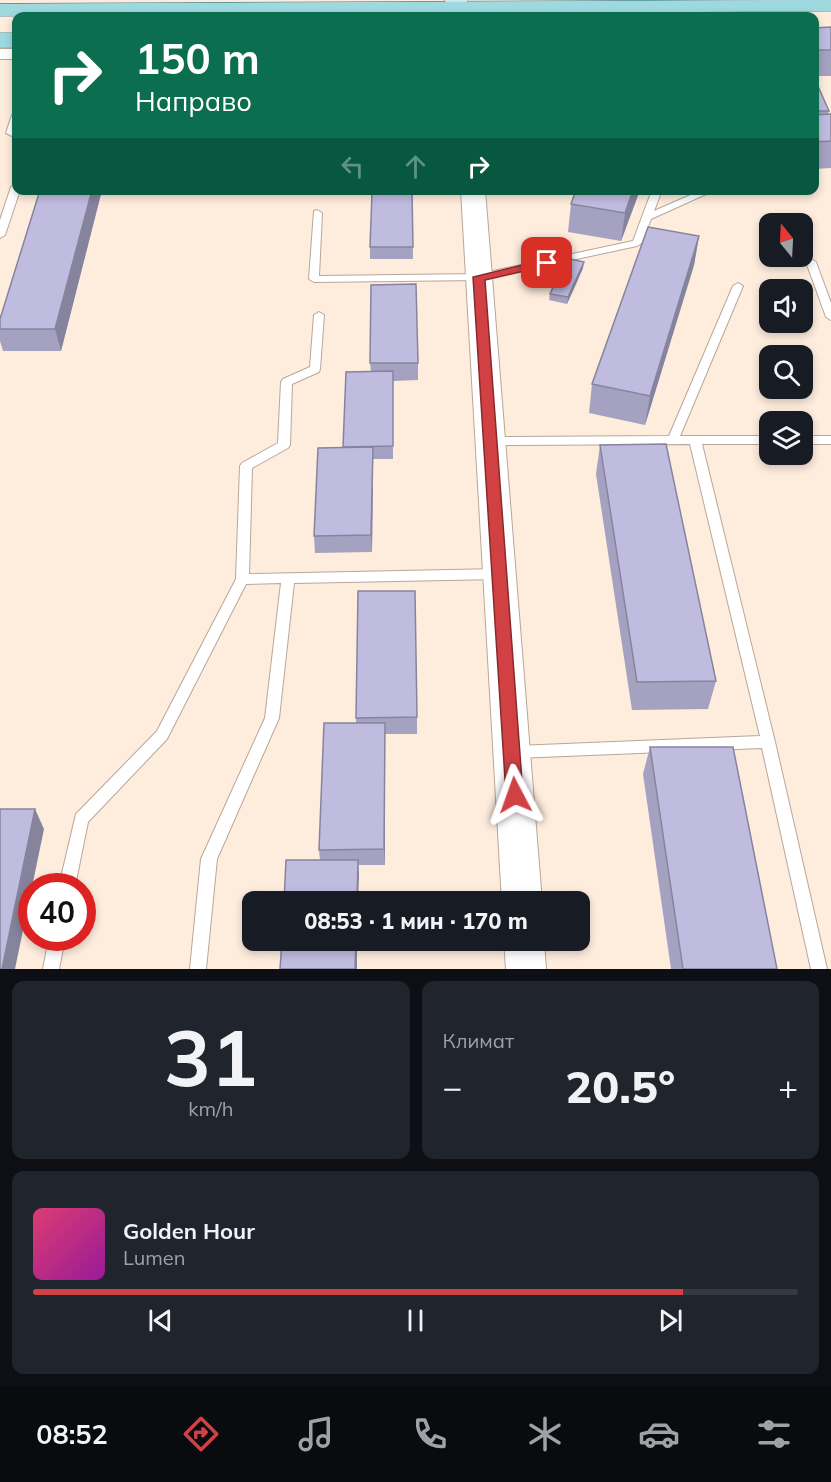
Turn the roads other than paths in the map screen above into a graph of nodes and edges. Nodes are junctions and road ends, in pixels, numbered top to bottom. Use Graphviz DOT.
graph roads {
  1 [pos="831,5"];
  2 [pos="457,8"];
  3 [pos="0,10"];
  4 [pos="75,12"];
  5 [pos="182,12"];
  6 [pos="13,195"];
  7 [pos="473,195"];
  8 [pos="655,195"];
  9 [pos="699,195"];
  10 [pos="317,213"];
  11 [pos="646,218"];
  12 [pos="0,236"];
  13 [pos="813,267"];
  14 [pos="479,277"];
  15 [pos="738,286"];
  16 [pos="319,315"];
  17 [pos="831,317"];
  18 [pos="673,440"];
  19 [pos="695,440"];
  20 [pos="759,440"];
  21 [pos="813,440"];
  22 [pos="831,440"];
  23 [pos="490,441"];
  24 [pos="500,574"];
  25 [pos="288,578"];
  26 [pos="242,579"];
  27 [pos="768,742"];
  28 [pos="512,752"];
  29 [pos="70,873"];
  30 [pos="521,891"];
  31 [pos="54,951"];
  32 [pos="525,951"];
  33 [pos="51,969"];
  34 [pos="198,969"];
  35 [pos="526,969"];
  36 [pos="819,969"];
  1 -- 2 [label="main road"];
  2 -- 5 [label="main road"];
  3 -- 4 [label="main road"];
  6 -- 12 [label="lane"];
  7 -- 14 [label="street"];
  8 -- 11 [label="lane"];
  9 -- 11 [label="lane"];
  10 -- 14 [label="lane"];
  11 -- 14 [label="lane"];
  13 -- 17 [label="lane"];
  14 -- 23 [label="street"];
  15 -- 18 [label="lane"];
  16 -- 26 [label="lane"];
  18 -- 19 [label="lane"];
  18 -- 23 [label="lane"];
  19 -- 20 [label="lane"];
  19 -- 27 [label="lane"];
  21 -- 22 [label="lane"];
  23 -- 24 [label="street"];
  24 -- 25 [label="lane"];
  24 -- 28 [label="street"];
  25 -- 26 [label="lane"];
  25 -- 34 [label="lane"];
  26 -- 29 [label="lane"];
  27 -- 28 [label="lane"];
  27 -- 36 [label="lane"];
  28 -- 30 [label="street"];
  31 -- 33 [label="lane"];
  32 -- 35 [label="street"];
}
